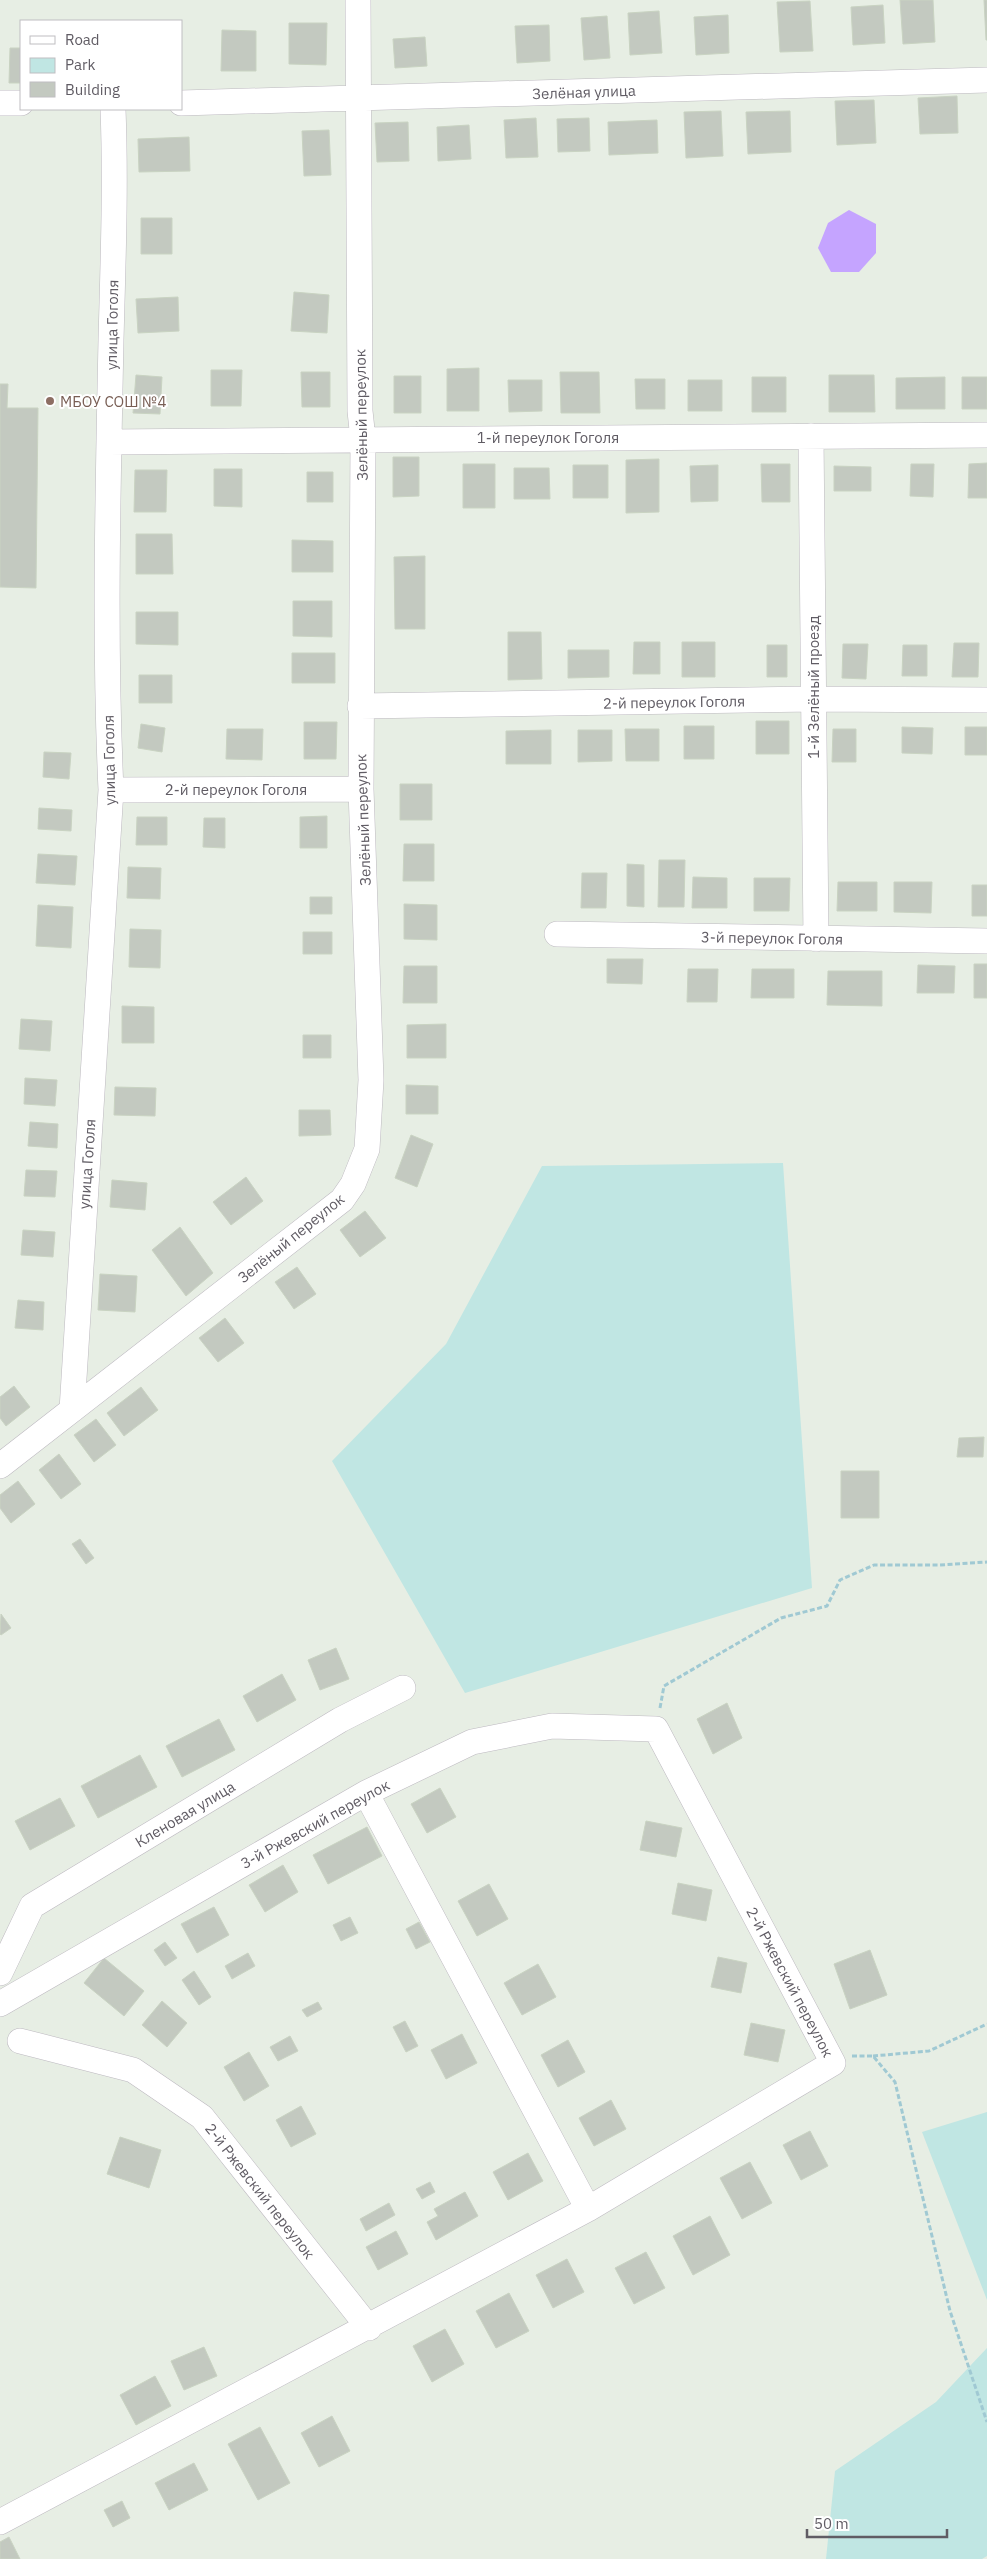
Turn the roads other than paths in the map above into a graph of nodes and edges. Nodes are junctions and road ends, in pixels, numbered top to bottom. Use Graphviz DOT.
graph roads {
  1 [pos="358,0"];
  2 [pos="987,80"];
  3 [pos="360,99"];
  4 [pos="0,103"];
  5 [pos="20,103"];
  6 [pos="182,103"];
  7 [pos="113,110"];
  8 [pos="987,435"];
  9 [pos="811,436"];
  10 [pos="363,439"];
  11 [pos="109,442"];
  12 [pos="814,699"];
  13 [pos="987,700"];
  14 [pos="360,706"];
  15 [pos="361,789"];
  16 [pos="111,790"];
  17 [pos="556,934"];
  18 [pos="816,939"];
  19 [pos="987,941"];
  20 [pos="72,1410"];
  21 [pos="0,1466"];
  22 [pos="403,1688"];
  23 [pos="656,1729"];
  24 [pos="366,1793"];
  25 [pos="0,1973"];
  26 [pos="0,2004"];
  27 [pos="20,2041"];
  28 [pos="588,2209"];
  29 [pos="369,2328"];
  30 [pos="0,2522"];
  1 -- 3 [label="street, Зелёный переулок"];
  2 -- 3 [label="street, Зелёная улица"];
  3 -- 6 [label="street, Зелёная улица"];
  3 -- 10 [label="street, Зелёный переулок"];
  4 -- 5 [label="street"];
  7 -- 11 [label="street, улица Гоголя"];
  8 -- 9 [label="street, 1-й переулок Гоголя"];
  9 -- 10 [label="street, 1-й переулок Гоголя"];
  9 -- 12 [label="street, 1-й Зелёный проезд"];
  10 -- 11 [label="street, 1-й переулок Гоголя"];
  10 -- 14 [label="street, Зелёный переулок"];
  11 -- 16 [label="street, улица Гоголя"];
  12 -- 13 [label="street, 2-й переулок Гоголя"];
  12 -- 14 [label="street, 2-й переулок Гоголя"];
  12 -- 18 [label="street, 1-й Зелёный проезд"];
  14 -- 15 [label="street, Зелёный переулок"];
  15 -- 16 [label="street, 2-й переулок Гоголя"];
  15 -- 20 [label="street, Зелёный переулок"];
  16 -- 20 [label="street, улица Гоголя"];
  17 -- 18 [label="street, 3-й переулок Гоголя"];
  18 -- 19 [label="street, 3-й переулок Гоголя"];
  20 -- 21 [label="street, Зелёный переулок"];
  22 -- 25 [label="street, Кленовая улица"];
  23 -- 24 [label="street, 3-й Ржевский переулок"];
  23 -- 28 [label="street, 2-й Ржевский переулок"];
  24 -- 26 [label="street, 3-й Ржевский переулок"];
  24 -- 28 [label="street"];
  27 -- 29 [label="street, 2-й Ржевский переулок"];
  28 -- 29 [label="street, 2-й Ржевский переулок"];
  29 -- 30 [label="street, 2-й Ржевский переулок"];
}
